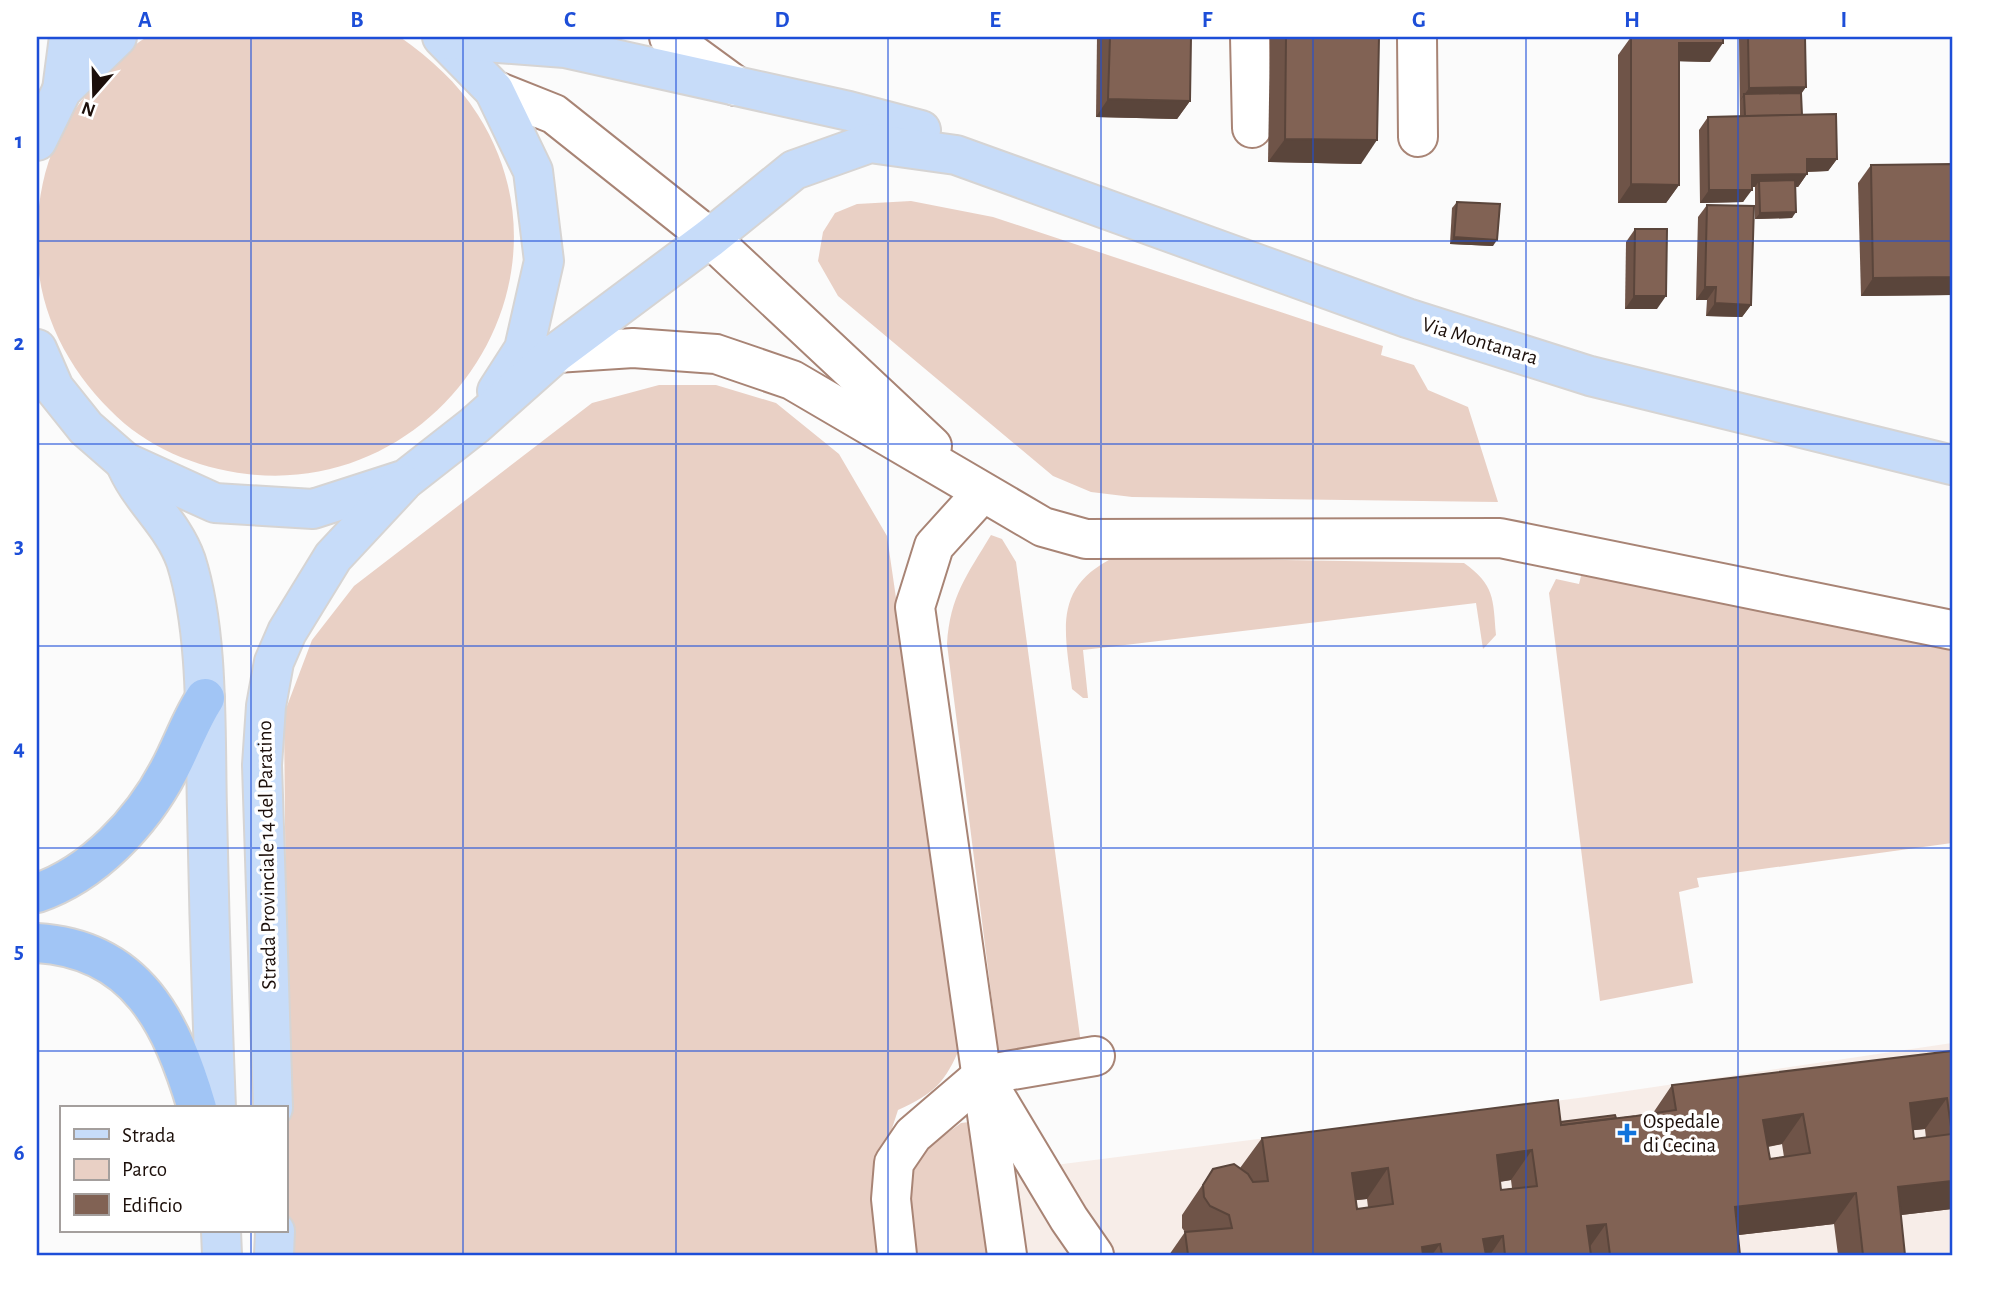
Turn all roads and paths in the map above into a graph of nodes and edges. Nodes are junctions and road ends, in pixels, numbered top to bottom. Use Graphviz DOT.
graph roads {
  1 [pos="69,37"];
  2 [pos="117,37"];
  3 [pos="611,37"];
  4 [pos="669,37"];
  5 [pos="1250,37"];
  6 [pos="1417,37"];
  7 [pos="443,38"];
  8 [pos="565,48"];
  9 [pos="736,86"];
  10 [pos="62,90"];
  11 [pos="494,90"];
  12 [pos="1252,128"];
  13 [pos="1418,137"];
  14 [pos="37,141"];
  15 [pos="1020,178"];
  16 [pos="710,238"];
  17 [pos="37,349"];
  18 [pos="556,353"];
  19 [pos="46,373"];
  20 [pos="475,425"];
  21 [pos="125,462"];
  22 [pos="1952,465"];
  23 [pos="406,479"];
  24 [pos="982,493"];
  25 [pos="1952,630"];
  26 [pos="205,698"];
  27 [pos="37,893"];
  28 [pos="37,943"];
  29 [pos="1095,1056"];
  30 [pos="983,1075"];
  31 [pos="196,1106"];
  32 [pos="216,1106"];
  33 [pos="273,1106"];
  34 [pos="1040,1171"];
  35 [pos="997,1177"];
  36 [pos="222,1232"];
  37 [pos="275,1232"];
  38 [pos="222,1255"];
  39 [pos="274,1255"];
  40 [pos="897,1255"];
  41 [pos="1007,1255"];
  42 [pos="1094,1255"];
  1 -- 10 [label="main road"];
  2 -- 10 [label="main road"];
  3 -- 8 [label="street"];
  4 -- 9 [label="street"];
  5 -- 12 [label="street"];
  6 -- 13 [label="street"];
  7 -- 8 [label="main road"];
  7 -- 11 [label="main road"];
  8 -- 9 [label="main road"];
  9 -- 15 [label="main road"];
  10 -- 14 [label="main road"];
  11 -- 16 [label="street"];
  11 -- 20 [label="main road"];
  15 -- 16 [label="main road, Via Montanara"];
  15 -- 22 [label="main road, Via Montanara"];
  16 -- 18 [label="main road, Via Montanara"];
  16 -- 24 [label="street"];
  17 -- 19 [label="main road"];
  18 -- 20 [label="main road, Via Montanara"];
  18 -- 24 [label="street"];
  19 -- 21 [label="main road"];
  20 -- 23 [label="main road, Via Montanara"];
  21 -- 23 [label="main road"];
  21 -- 26 [label="main road"];
  23 -- 33 [label="main road, Strada Provinciale 14 del Paratino"];
  24 -- 25 [label="street"];
  24 -- 30 [label="street"];
  26 -- 27 [label="highway"];
  26 -- 32 [label="main road"];
  28 -- 31 [label="highway"];
  29 -- 30 [label="street"];
  30 -- 34 [label="street"];
  30 -- 35 [label="street"];
  30 -- 40 [label="street"];
  34 -- 35 [label="street"];
  34 -- 42 [label="street"];
  35 -- 41 [label="street"];
  36 -- 38 [label="main road"];
  37 -- 39 [label="main road"];
}
